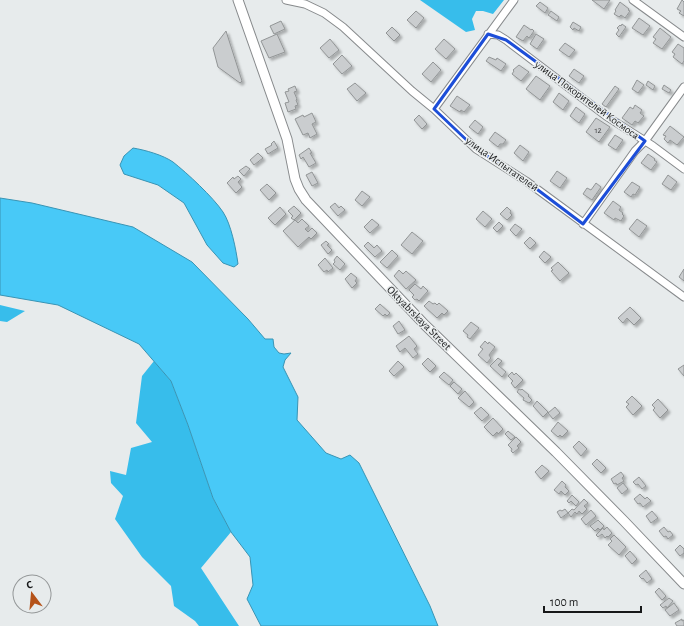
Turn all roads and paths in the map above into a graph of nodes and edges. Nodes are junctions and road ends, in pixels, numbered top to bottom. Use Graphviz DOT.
graph roads {
  1 [pos="238,0"];
  2 [pos="286,0"];
  3 [pos="514,0"];
  4 [pos="633,0"];
  5 [pos="488,34"];
  6 [pos="684,37"];
  7 [pos="684,87"];
  8 [pos="434,109"];
  9 [pos="645,141"];
  10 [pos="684,169"];
  11 [pos="584,224"];
  12 [pos="684,297"];
  13 [pos="684,584"];
  1 -- 13 [label="street, Oktyabrskaya Street"];
  2 -- 8 [label="street, улица Испытателей"];
  3 -- 5 [label="street"];
  4 -- 6 [label="street"];
  5 -- 8 [label="street"];
  5 -- 9 [label="street, улица Покорителей Космоса"];
  7 -- 9 [label="street"];
  8 -- 11 [label="street, улица Испытателей"];
  9 -- 10 [label="street, улица Покорителей Космоса"];
  9 -- 11 [label="street"];
  11 -- 12 [label="street, улица Испытателей"];
}
